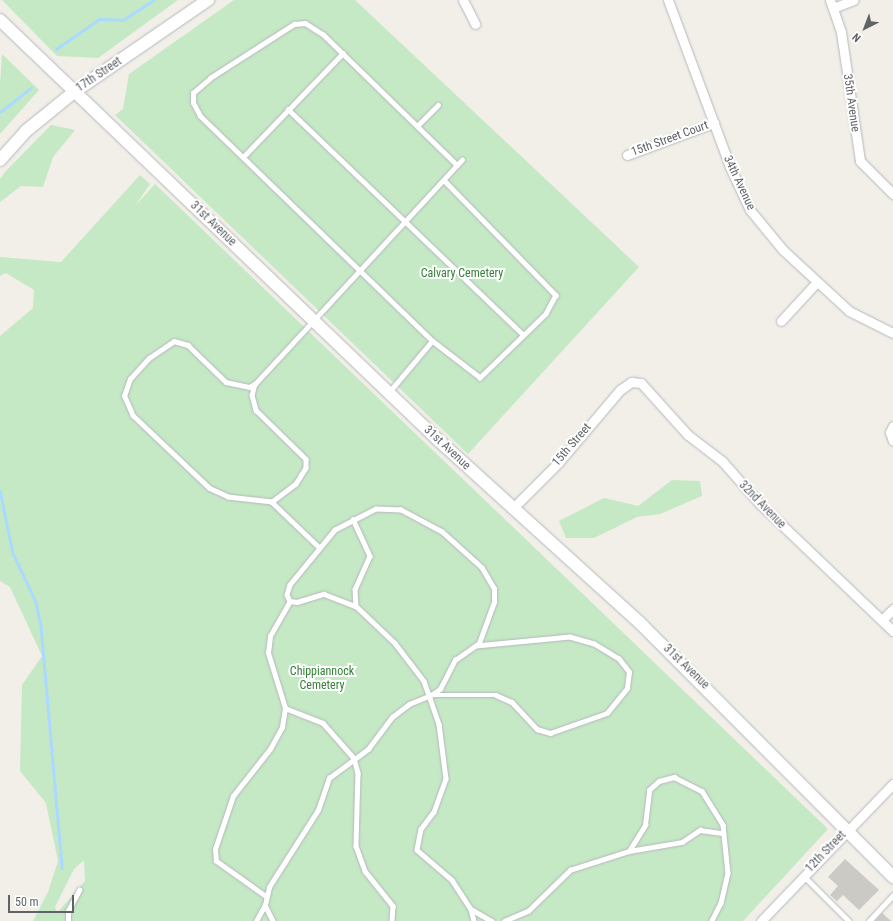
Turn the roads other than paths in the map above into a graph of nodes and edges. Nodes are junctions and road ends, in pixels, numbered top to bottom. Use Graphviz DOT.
graph roads {
  1 [pos="208,0"];
  2 [pos="464,0"];
  3 [pos="668,0"];
  4 [pos="854,0"];
  5 [pos="832,4"];
  6 [pos="0,20"];
  7 [pos="475,24"];
  8 [pos="343,53"];
  9 [pos="74,92"];
  10 [pos="438,105"];
  11 [pos="288,109"];
  12 [pos="714,123"];
  13 [pos="418,125"];
  14 [pos="627,155"];
  15 [pos="243,157"];
  16 [pos="0,160"];
  17 [pos="462,160"];
  18 [pos="457,165"];
  19 [pos="444,180"];
  20 [pos="893,194"];
  21 [pos="406,221"];
  22 [pos="360,269"];
  23 [pos="817,282"];
  24 [pos="781,321"];
  25 [pos="314,322"];
  26 [pos="893,333"];
  27 [pos="523,334"];
  28 [pos="432,341"];
  29 [pos="631,382"];
  30 [pos="255,384"];
  31 [pos="388,393"];
  32 [pos="893,426"];
  33 [pos="893,441"];
  34 [pos="272,502"];
  35 [pos="513,508"];
  36 [pos="353,519"];
  37 [pos="319,548"];
  38 [pos="290,601"];
  39 [pos="356,606"];
  40 [pos="893,609"];
  41 [pos="882,620"];
  42 [pos="893,631"];
  43 [pos="476,646"];
  44 [pos="431,695"];
  45 [pos="284,708"];
  46 [pos="354,758"];
  47 [pos="893,784"];
  48 [pos="846,831"];
  49 [pos="722,833"];
  50 [pos="629,851"];
  51 [pos="803,875"];
  52 [pos="893,877"];
  53 [pos="79,890"];
  54 [pos="265,896"];
  55 [pos="893,896"];
  56 [pos="891,901"];
  57 [pos="265,905"];
  58 [pos="471,909"];
  59 [pos="68,921"];
  60 [pos="256,921"];
  61 [pos="273,921"];
  62 [pos="392,921"];
  63 [pos="474,921"];
  64 [pos="492,921"];
  65 [pos="504,921"];
  66 [pos="712,921"];
  67 [pos="761,921"];
  68 [pos="849,921"];
  69 [pos="869,921"];
  1 -- 9 [label="street, 17th Street"];
  2 -- 7 [label="street"];
  3 -- 12 [label="street, 34th Avenue"];
  4 -- 5 [label="street"];
  5 -- 20 [label="street, 35th Avenue"];
  6 -- 9 [label="street, 31st Avenue"];
  8 -- 11 [label="lane"];
  8 -- 13 [label="lane"];
  8 -- 15 [label="lane"];
  9 -- 16 [label="street, 17th Street"];
  9 -- 25 [label="street, 31st Avenue"];
  10 -- 13 [label="lane"];
  11 -- 15 [label="lane"];
  11 -- 21 [label="lane"];
  12 -- 14 [label="street, 15th Street Court"];
  12 -- 23 [label="street, 34th Avenue"];
  13 -- 18 [label="lane"];
  15 -- 22 [label="lane"];
  17 -- 18 [label="lane"];
  18 -- 19 [label="lane"];
  19 -- 21 [label="lane"];
  19 -- 27 [label="lane"];
  21 -- 22 [label="lane"];
  21 -- 27 [label="lane"];
  22 -- 25 [label="lane"];
  22 -- 28 [label="lane"];
  23 -- 24 [label="street"];
  23 -- 26 [label="street, 34th Avenue"];
  25 -- 30 [label="lane"];
  25 -- 31 [label="street, 31st Avenue"];
  27 -- 28 [label="lane"];
  28 -- 31 [label="lane"];
  29 -- 35 [label="street, 15th Street"];
  29 -- 41 [label="street, 32nd Avenue"];
  30 -- 34 [label="lane"];
  30 -- 34 [label="lane"];
  31 -- 35 [label="street, 31st Avenue"];
  32 -- 33 [label="street"];
  34 -- 37 [label="lane"];
  35 -- 48 [label="street, 31st Avenue"];
  36 -- 37 [label="lane"];
  36 -- 39 [label="lane"];
  36 -- 43 [label="lane"];
  37 -- 38 [label="lane"];
  38 -- 39 [label="lane"];
  38 -- 45 [label="lane"];
  39 -- 44 [label="lane"];
  40 -- 41 [label="street"];
  41 -- 42 [label="street, 32nd Avenue"];
  43 -- 44 [label="lane"];
  43 -- 44 [label="lane"];
  44 -- 46 [label="lane"];
  44 -- 58 [label="lane"];
  45 -- 46 [label="lane"];
  45 -- 54 [label="lane"];
  46 -- 54 [label="lane"];
  46 -- 62 [label="lane"];
  47 -- 48 [label="street, 12th Street"];
  48 -- 51 [label="street, 12th Street"];
  48 -- 52 [label="street, 31st Avenue"];
  49 -- 50 [label="lane"];
  49 -- 50 [label="lane"];
  49 -- 66 [label="lane"];
  50 -- 65 [label="lane"];
  51 -- 67 [label="street, 12th Street"];
  51 -- 68 [label="lane"];
  53 -- 59 [label="lane"];
  54 -- 57 [label="lane"];
  55 -- 56 [label="lane"];
  56 -- 69 [label="lane"];
  57 -- 60 [label="lane"];
  57 -- 61 [label="lane"];
  58 -- 63 [label="lane"];
  58 -- 64 [label="lane"];
}
